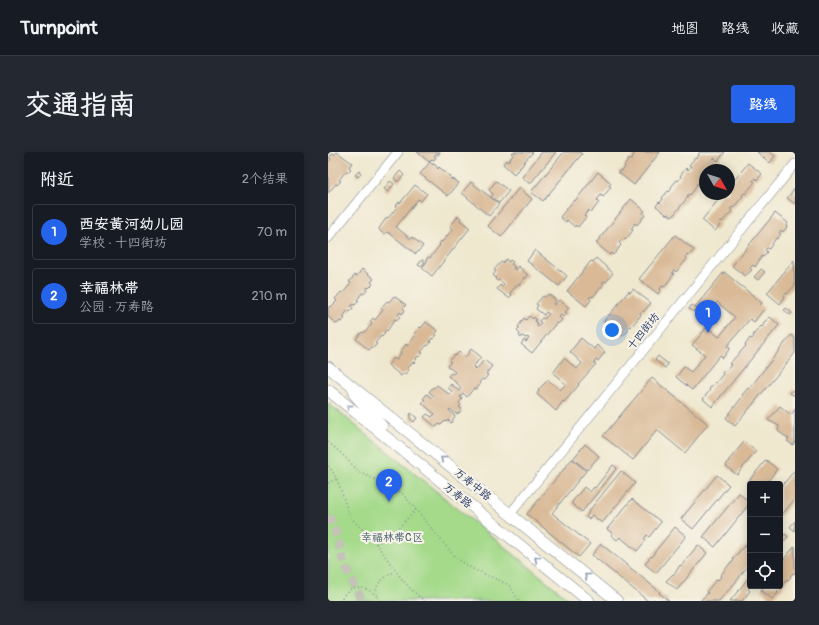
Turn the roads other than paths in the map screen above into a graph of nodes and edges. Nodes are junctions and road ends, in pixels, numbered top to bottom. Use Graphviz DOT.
graph roads {
  1 [pos="398,152"];
  2 [pos="795,164"];
  3 [pos="328,238"];
  4 [pos="331,369"];
  5 [pos="328,390"];
  6 [pos="402,450"];
  7 [pos="510,514"];
  8 [pos="589,601"];
  9 [pos="617,601"];
  1 -- 3 [label="street"];
  2 -- 7 [label="street, 十四街坊"];
  4 -- 6 [label="main road"];
  7 -- 4 [label="main road, 万寿中路, one-way"];
  6 -- 5 [label="main road, 万寿路, one-way"];
  8 -- 6 [label="main road, 万寿路, one-way"];
  9 -- 7 [label="main road, 万寿中路, one-way"];
}
